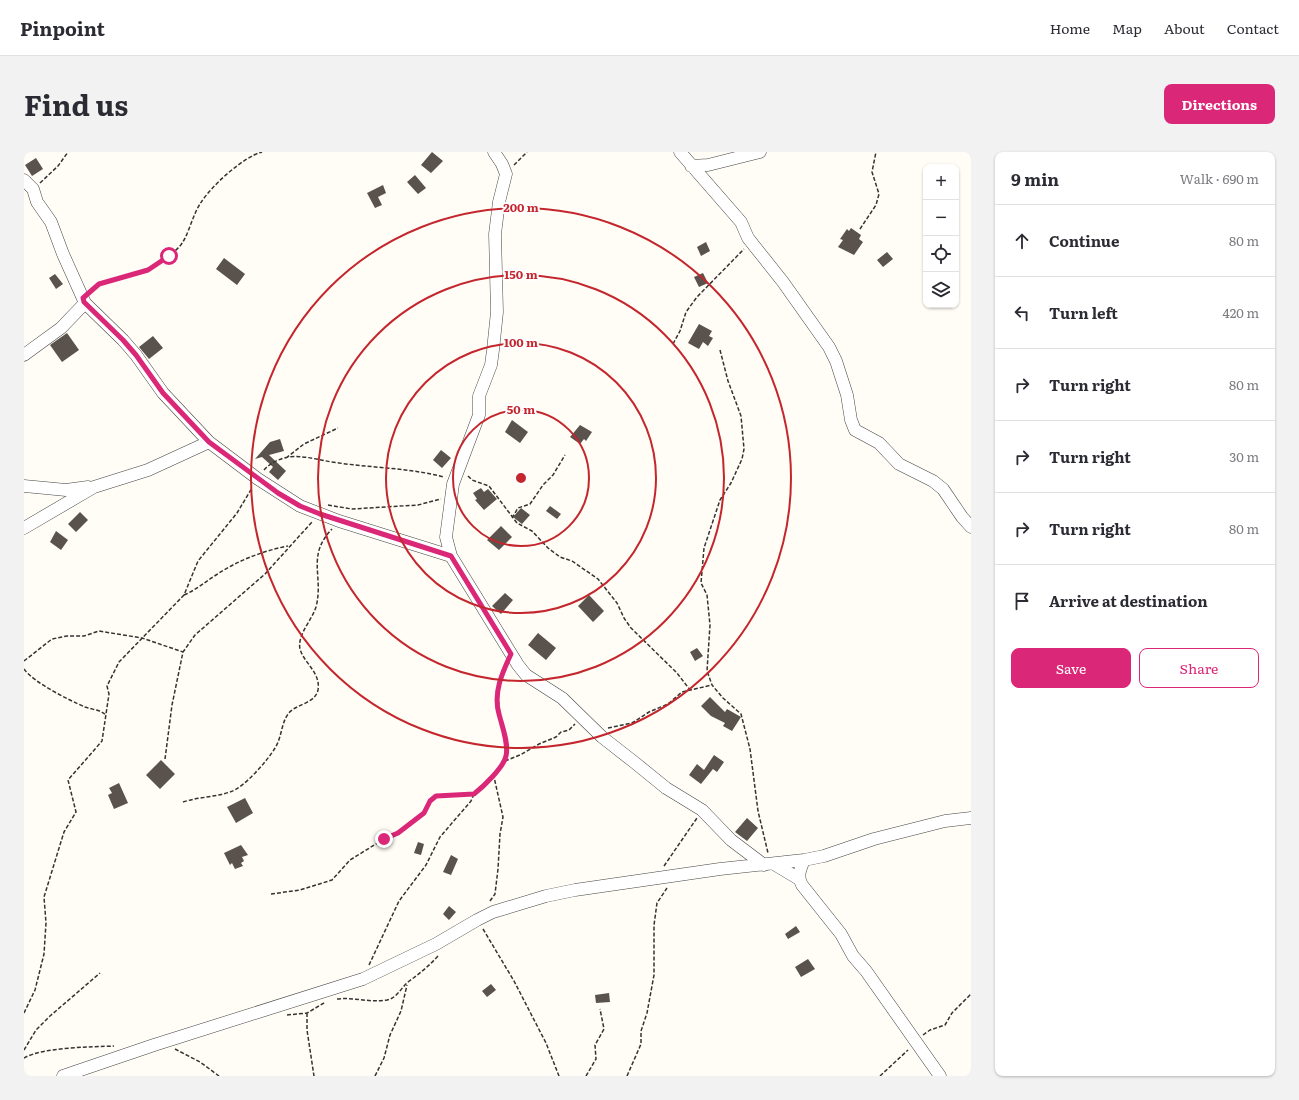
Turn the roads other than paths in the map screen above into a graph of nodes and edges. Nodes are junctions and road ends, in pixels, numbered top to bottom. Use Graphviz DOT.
graph roads {
  1 [pos="494,152"];
  2 [pos="680,152"];
  3 [pos="760,152"];
  4 [pos="691,166"];
  5 [pos="24,180"];
  6 [pos="84,300"];
  7 [pos="24,354"];
  8 [pos="209,442"];
  9 [pos="24,486"];
  10 [pos="94,487"];
  11 [pos="971,527"];
  12 [pos="24,528"];
  13 [pos="446,537"];
  14 [pos="431,549"];
  15 [pos="451,556"];
  16 [pos="971,818"];
  17 [pos="804,860"];
  18 [pos="770,864"];
  19 [pos="799,879"];
  20 [pos="63,1076"];
  21 [pos="940,1076"];
  1 -- 13 [label="street"];
  2 -- 4 [label="street"];
  3 -- 4 [label="street"];
  4 -- 11 [label="street"];
  5 -- 6 [label="street"];
  6 -- 7 [label="street"];
  6 -- 8 [label="street"];
  8 -- 10 [label="street"];
  8 -- 14 [label="street"];
  9 -- 10 [label="street"];
  10 -- 12 [label="street"];
  13 -- 14 [label="street"];
  13 -- 15 [label="street"];
  14 -- 15 [label="street"];
  15 -- 18 [label="street"];
  16 -- 17 [label="street"];
  17 -- 18 [label="street"];
  17 -- 19 [label="street"];
  18 -- 19 [label="street"];
  18 -- 20 [label="street"];
  19 -- 21 [label="street"];
}
